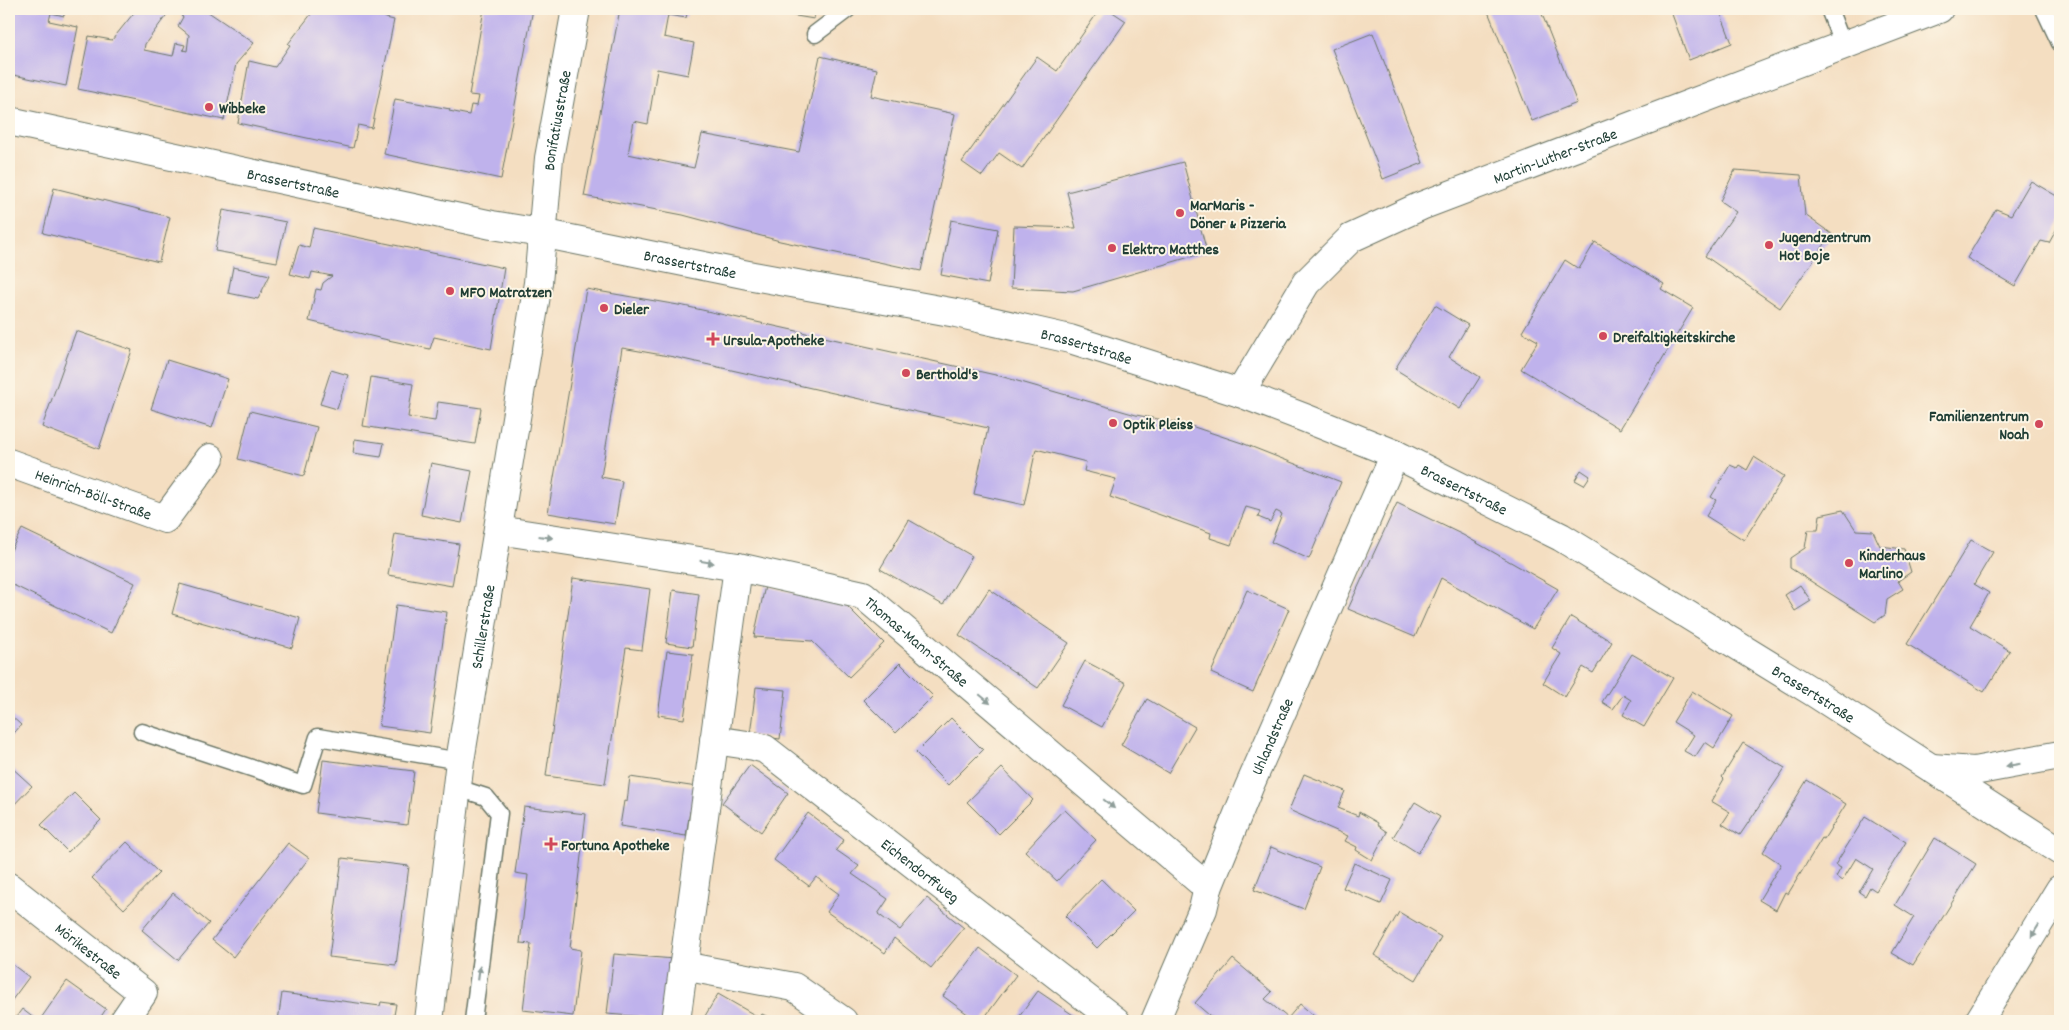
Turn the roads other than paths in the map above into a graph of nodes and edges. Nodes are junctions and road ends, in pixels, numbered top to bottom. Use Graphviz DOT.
graph roads {
  1 [pos="576,9"];
  2 [pos="848,9"];
  3 [pos="1829,9"];
  4 [pos="1939,9"];
  5 [pos="2044,9"];
  6 [pos="815,34"];
  7 [pos="2060,43"];
  8 [pos="1843,45"];
  9 [pos="9,122"];
  10 [pos="541,233"];
  11 [pos="1240,393"];
  12 [pos="1395,454"];
  13 [pos="210,458"];
  14 [pos="9,464"];
  15 [pos="498,530"];
  16 [pos="738,567"];
  17 [pos="142,732"];
  18 [pos="714,740"];
  19 [pos="2060,755"];
  20 [pos="460,761"];
  21 [pos="1932,768"];
  22 [pos="458,788"];
  23 [pos="2060,851"];
  24 [pos="9,887"];
  25 [pos="1208,888"];
  26 [pos="2060,889"];
  27 [pos="683,966"];
  28 [pos="124,1021"];
  29 [pos="429,1021"];
  30 [pos="473,1021"];
  31 [pos="676,1021"];
  32 [pos="842,1021"];
  33 [pos="1116,1021"];
  34 [pos="1155,1021"];
  35 [pos="1979,1021"];
  1 -- 10 [label="street, Bonifatiusstraße"];
  2 -- 6 [label="lane"];
  3 -- 8 [label="lane"];
  4 -- 8 [label="street, Martin-Luther-Straße"];
  5 -- 7 [label="lane"];
  8 -- 11 [label="street, Martin-Luther-Straße"];
  9 -- 10 [label="street, Brassertstraße"];
  10 -- 11 [label="street, Brassertstraße"];
  10 -- 15 [label="street, Schillerstraße"];
  11 -- 12 [label="street, Brassertstraße"];
  12 -- 21 [label="street, Brassertstraße"];
  12 -- 25 [label="street, Uhlandstraße"];
  13 -- 14 [label="street, Heinrich-Böll-Straße"];
  15 -- 16 [label="street, Thomas-Mann-Straße, one-way"];
  15 -- 20 [label="street, Schillerstraße"];
  16 -- 18 [label="street"];
  16 -- 25 [label="street, Thomas-Mann-Straße, one-way"];
  17 -- 20 [label="lane"];
  18 -- 27 [label="street"];
  18 -- 33 [label="street, Eichendorffweg"];
  19 -- 21 [label="street, one-way"];
  20 -- 22 [label="street, Schillerstraße"];
  21 -- 23 [label="street, Brassertstraße"];
  22 -- 29 [label="street, Schillerstraße"];
  30 -- 22 [label="lane, one-way"];
  24 -- 28 [label="street, Mörikestraße"];
  25 -- 34 [label="street, Uhlandstraße"];
  26 -- 35 [label="street, one-way"];
  27 -- 31 [label="street"];
  27 -- 32 [label="street"];
}
